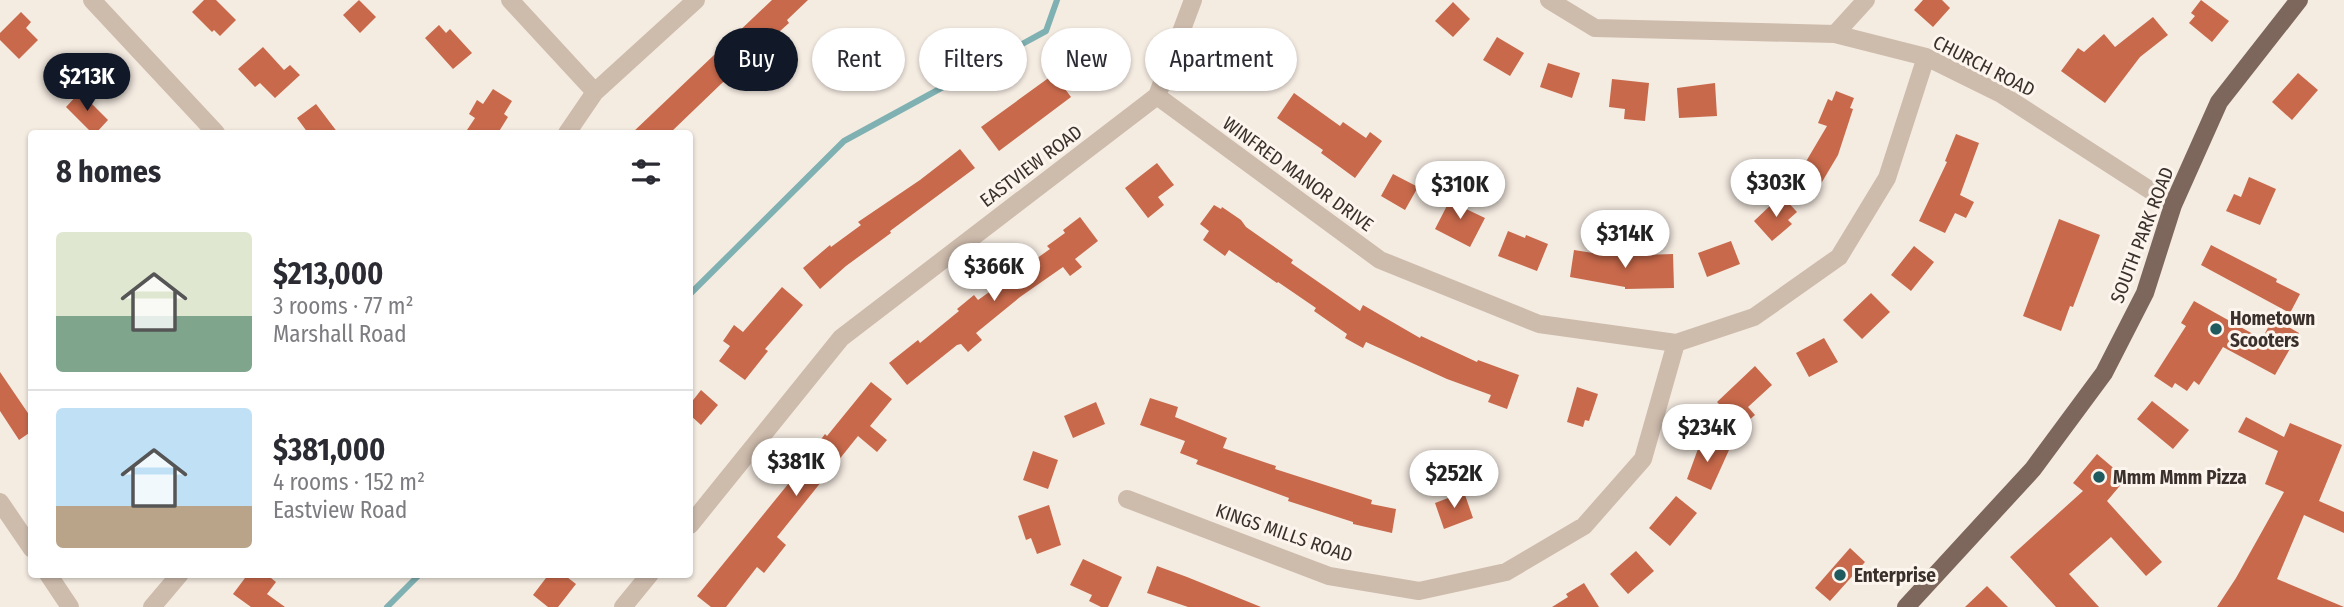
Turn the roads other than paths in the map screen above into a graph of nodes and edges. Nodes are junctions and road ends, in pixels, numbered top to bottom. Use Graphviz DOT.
graph roads {
  1 [pos="92,0"];
  2 [pos="510,0"];
  3 [pos="696,0"];
  4 [pos="1194,0"];
  5 [pos="1549,0"];
  6 [pos="1866,0"];
  7 [pos="2299,0"];
  8 [pos="1835,34"];
  9 [pos="1926,57"];
  10 [pos="595,92"];
  11 [pos="1157,96"];
  12 [pos="213,130"];
  13 [pos="569,130"];
  14 [pos="2173,205"];
  15 [pos="1676,344"];
  16 [pos="1127,499"];
  17 [pos="0,502"];
  18 [pos="693,521"];
  19 [pos="28,543"];
  20 [pos="51,578"];
  21 [pos="177,578"];
  22 [pos="647,578"];
  23 [pos="70,607"];
  24 [pos="152,607"];
  25 [pos="623,607"];
  26 [pos="1906,607"];
  1 -- 12 [label="street"];
  2 -- 10 [label="street"];
  3 -- 10 [label="street"];
  4 -- 11 [label="street"];
  5 -- 8 [label="street, CHURCH ROAD"];
  6 -- 8 [label="street"];
  7 -- 14 [label="main road, SOUTH PARK ROAD"];
  8 -- 9 [label="street, CHURCH ROAD"];
  9 -- 14 [label="street, CHURCH ROAD"];
  9 -- 15 [label="street, WINFRED MANOR DRIVE"];
  10 -- 13 [label="street"];
  11 -- 15 [label="street, WINFRED MANOR DRIVE"];
  11 -- 18 [label="street, EASTVIEW ROAD"];
  14 -- 26 [label="main road, SOUTH PARK ROAD"];
  15 -- 16 [label="street, KINGS MILLS ROAD"];
  17 -- 19 [label="street"];
  20 -- 23 [label="street"];
  21 -- 24 [label="street"];
  22 -- 25 [label="street"];
}
